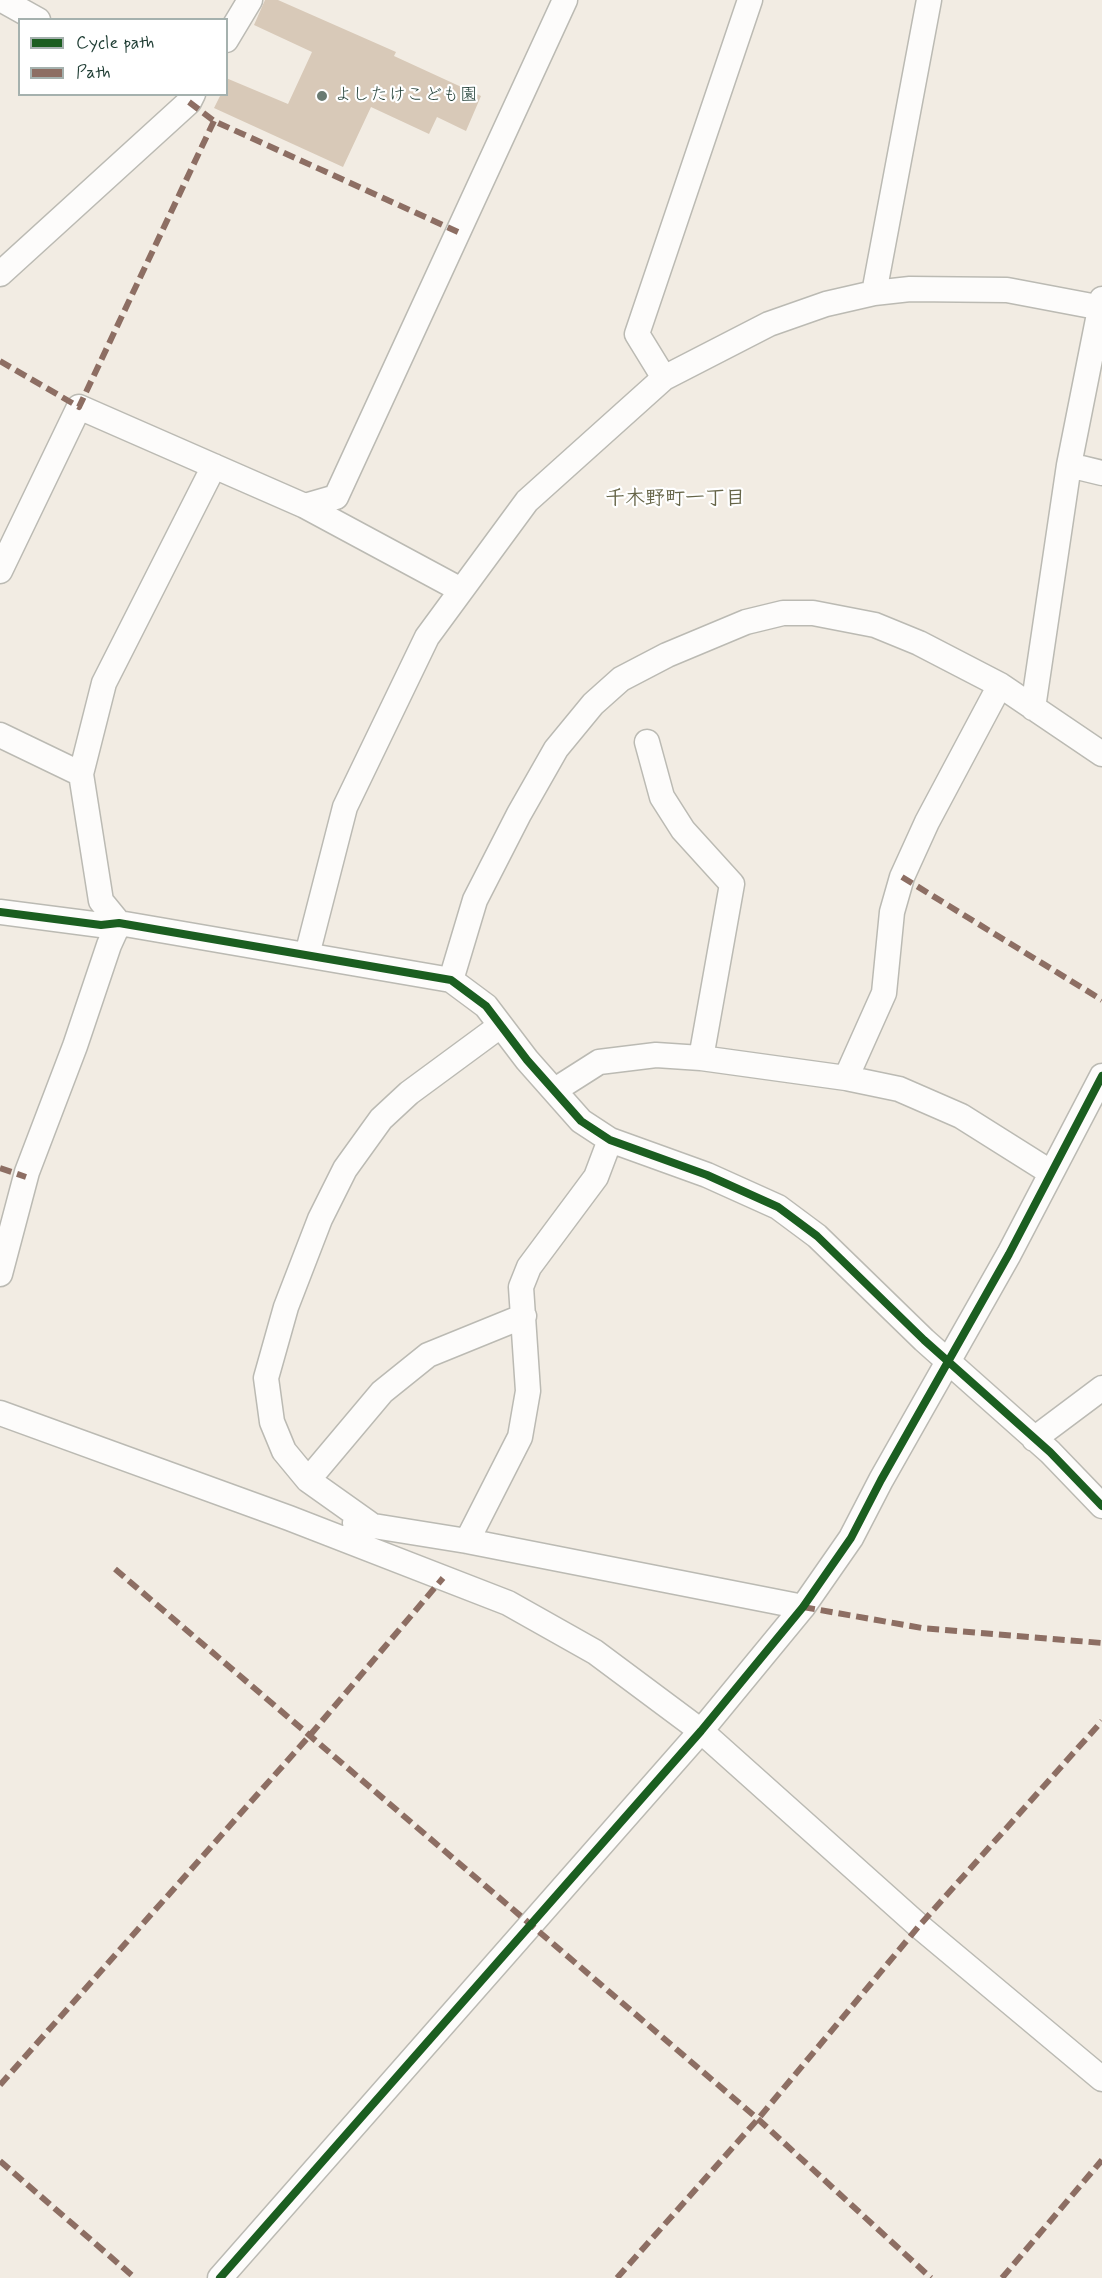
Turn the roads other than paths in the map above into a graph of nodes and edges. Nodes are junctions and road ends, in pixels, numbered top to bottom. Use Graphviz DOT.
graph roads {
  1 [pos="2,0"];
  2 [pos="250,0"];
  3 [pos="565,0"];
  4 [pos="750,0"];
  5 [pos="929,0"];
  6 [pos="34,18"];
  7 [pos="228,36"];
  8 [pos="186,97"];
  9 [pos="0,274"];
  10 [pos="874,293"];
  11 [pos="1101,305"];
  12 [pos="664,378"];
  13 [pos="1069,465"];
  14 [pos="214,466"];
  15 [pos="1102,473"];
  16 [pos="304,506"];
  17 [pos="0,571"];
  18 [pos="461,590"];
  19 [pos="1000,685"];
  20 [pos="1033,708"];
  21 [pos="0,735"];
  22 [pos="647,742"];
  23 [pos="1102,754"];
  24 [pos="81,774"];
  25 [pos="0,912"];
  26 [pos="119,923"];
  27 [pos="307,955"];
  28 [pos="451,980"];
  29 [pos="500,1026"];
  30 [pos="701,1058"];
  31 [pos="1102,1076"];
  32 [pos="846,1078"];
  33 [pos="555,1090"];
  34 [pos="610,1140"];
  35 [pos="1050,1172"];
  36 [pos="0,1274"];
  37 [pos="524,1316"];
  38 [pos="948,1361"];
  39 [pos="1102,1388"];
  40 [pos="0,1413"];
  41 [pos="1034,1439"];
  42 [pos="308,1480"];
  43 [pos="1102,1506"];
  44 [pos="289,1518"];
  45 [pos="370,1524"];
  46 [pos="467,1541"];
  47 [pos="803,1608"];
  48 [pos="700,1731"];
  49 [pos="1102,2079"];
  50 [pos="220,2278"];
  1 -- 6 [label="street"];
  2 -- 7 [label="street"];
  3 -- 16 [label="street"];
  4 -- 12 [label="street"];
  5 -- 10 [label="street"];
  8 -- 9 [label="street"];
  10 -- 11 [label="street"];
  10 -- 12 [label="street"];
  11 -- 13 [label="street"];
  12 -- 18 [label="street"];
  13 -- 15 [label="street"];
  13 -- 20 [label="street"];
  14 -- 16 [label="street"];
  14 -- 17 [label="street"];
  14 -- 24 [label="street"];
  16 -- 18 [label="street"];
  18 -- 27 [label="street"];
  19 -- 20 [label="street"];
  19 -- 28 [label="street"];
  19 -- 32 [label="street"];
  20 -- 23 [label="street"];
  21 -- 24 [label="street"];
  22 -- 30 [label="street"];
  24 -- 26 [label="street"];
  25 -- 26 [label="street"];
  26 -- 27 [label="street"];
  26 -- 36 [label="street"];
  27 -- 28 [label="street"];
  28 -- 29 [label="street"];
  29 -- 33 [label="street"];
  29 -- 42 [label="street"];
  30 -- 32 [label="street"];
  30 -- 33 [label="street"];
  31 -- 35 [label="street"];
  32 -- 35 [label="street"];
  33 -- 34 [label="street"];
  34 -- 37 [label="street"];
  34 -- 38 [label="street"];
  35 -- 38 [label="street"];
  37 -- 42 [label="street"];
  37 -- 46 [label="street"];
  38 -- 41 [label="street"];
  38 -- 47 [label="street"];
  39 -- 41 [label="street"];
  40 -- 44 [label="street"];
  41 -- 43 [label="street"];
  42 -- 45 [label="street"];
  44 -- 45 [label="street"];
  44 -- 48 [label="street"];
  45 -- 46 [label="street"];
  46 -- 47 [label="street"];
  47 -- 48 [label="street"];
  48 -- 49 [label="street"];
  48 -- 50 [label="street"];
}
